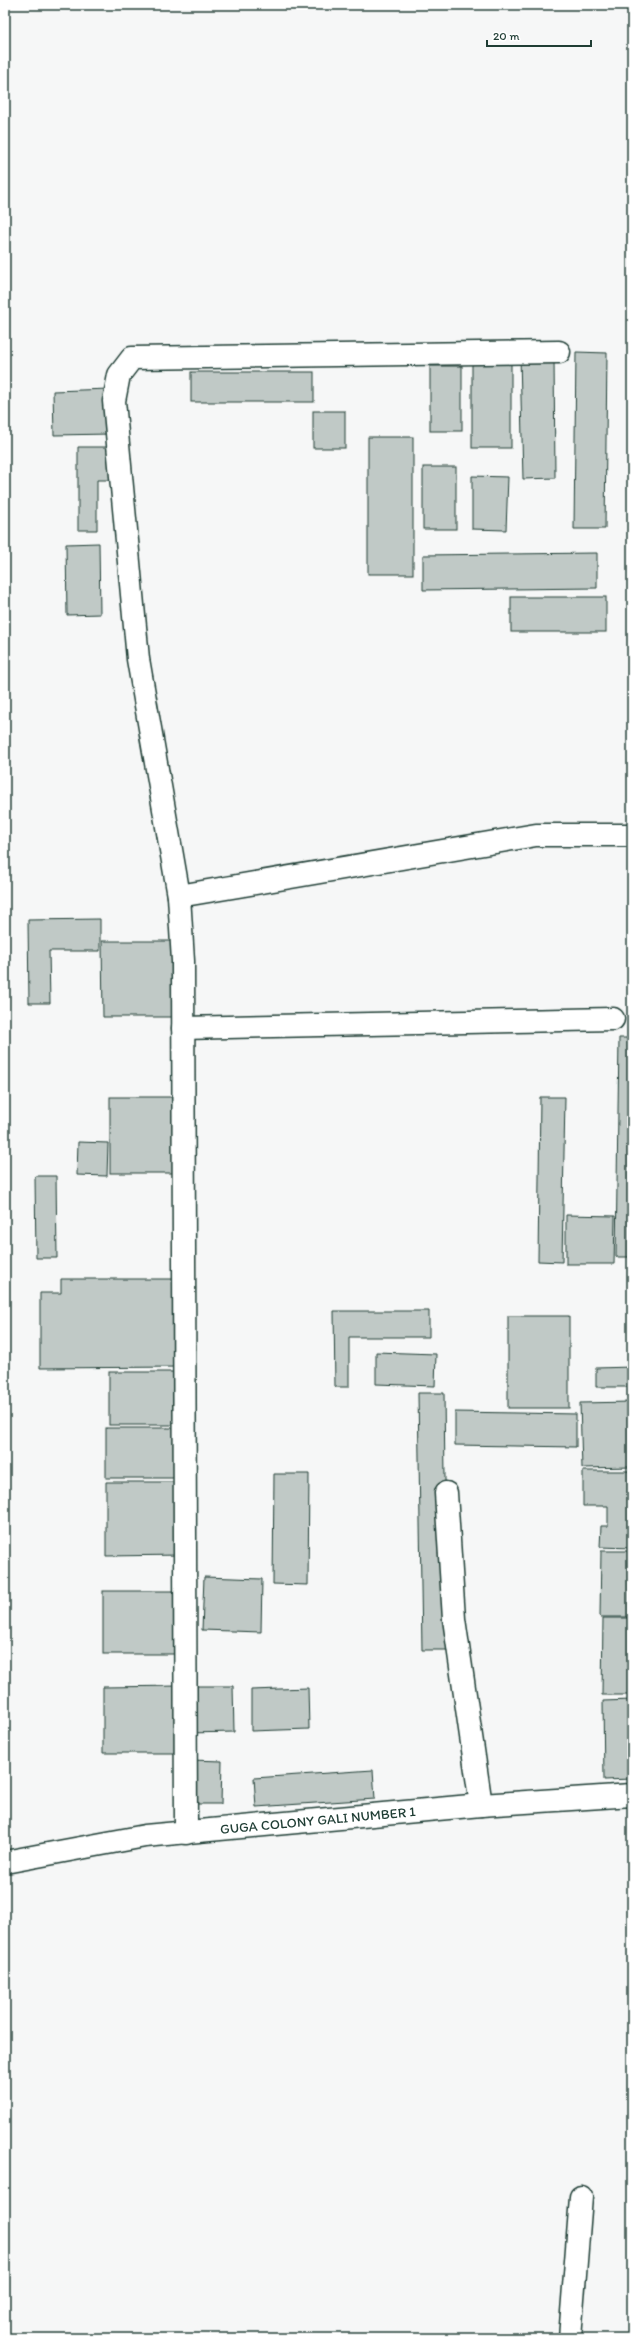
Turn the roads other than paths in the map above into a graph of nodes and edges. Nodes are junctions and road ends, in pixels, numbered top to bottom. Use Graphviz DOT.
graph roads {
  1 [pos="559,352"];
  2 [pos="632,835"];
  3 [pos="179,896"];
  4 [pos="613,1019"];
  5 [pos="183,1028"];
  6 [pos="446,1493"];
  7 [pos="632,1795"];
  8 [pos="481,1805"];
  9 [pos="186,1833"];
  10 [pos="5,1862"];
  11 [pos="581,2197"];
  12 [pos="570,2338"];
  1 -- 3 [label="street"];
  2 -- 3 [label="street"];
  3 -- 5 [label="street"];
  4 -- 5 [label="street"];
  5 -- 9 [label="street"];
  6 -- 8 [label="street"];
  7 -- 8 [label="street, GUGA COLONY GALI NUMBER 1"];
  8 -- 9 [label="street, GUGA COLONY GALI NUMBER 1"];
  9 -- 10 [label="street, GUGA COLONY GALI NUMBER 1"];
  11 -- 12 [label="street"];
}
